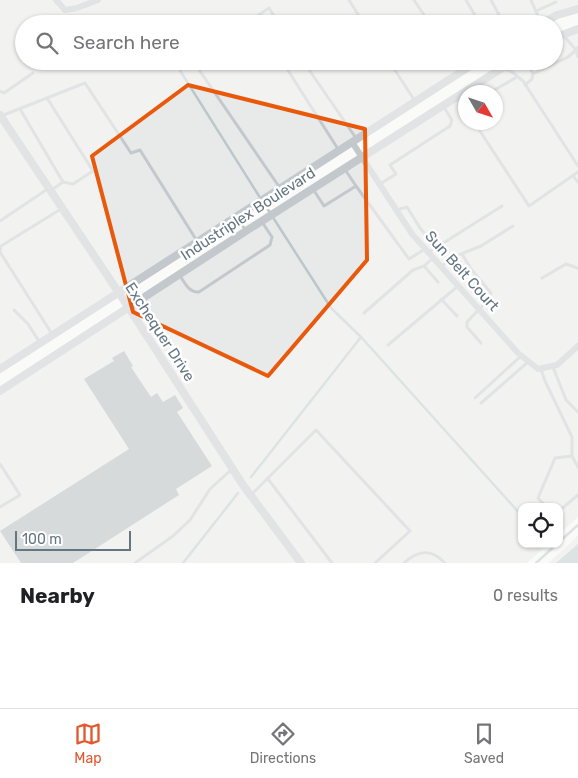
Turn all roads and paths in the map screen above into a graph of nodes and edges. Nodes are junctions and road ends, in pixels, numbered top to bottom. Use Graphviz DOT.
graph roads {
  1 [pos="56,0"];
  2 [pos="98,0"];
  3 [pos="349,0"];
  4 [pos="414,0"];
  5 [pos="466,0"];
  6 [pos="491,0"];
  7 [pos="531,0"];
  8 [pos="556,2"];
  9 [pos="578,9"];
  10 [pos="536,11"];
  11 [pos="258,15"];
  12 [pos="273,15"];
  13 [pos="358,15"];
  14 [pos="424,15"];
  15 [pos="475,15"];
  16 [pos="499,15"];
  17 [pos="538,15"];
  18 [pos="557,15"];
  19 [pos="578,29"];
  20 [pos="563,34"];
  21 [pos="563,39"];
  22 [pos="577,48"];
  23 [pos="578,57"];
  24 [pos="563,59"];
  25 [pos="199,70"];
  26 [pos="288,70"];
  27 [pos="309,70"];
  28 [pos="395,70"];
  29 [pos="494,70"];
  30 [pos="509,70"];
  31 [pos="531,70"];
  32 [pos="541,70"];
  33 [pos="464,71"];
  34 [pos="34,73"];
  35 [pos="533,74"];
  36 [pos="516,77"];
  37 [pos="525,84"];
  38 [pos="503,85"];
  39 [pos="0,91"];
  40 [pos="457,97"];
  41 [pos="47,98"];
  42 [pos="415,102"];
  43 [pos="443,106"];
  44 [pos="20,109"];
  45 [pos="1,116"];
  46 [pos="3,126"];
  47 [pos="479,130"];
  48 [pos="354,140"];
  49 [pos="339,150"];
  50 [pos="361,157"];
  51 [pos="578,166"];
  52 [pos="344,168"];
  53 [pos="578,172"];
  54 [pos="573,176"];
  55 [pos="62,182"];
  56 [pos="578,182"];
  57 [pos="379,185"];
  58 [pos="356,186"];
  59 [pos="280,188"];
  60 [pos="312,188"];
  61 [pos="50,190"];
  62 [pos="502,206"];
  63 [pos="62,208"];
  64 [pos="396,210"];
  65 [pos="237,216"];
  66 [pos="0,221"];
  67 [pos="262,221"];
  68 [pos="513,226"];
  69 [pos="246,231"];
  70 [pos="197,242"];
  71 [pos="436,247"];
  72 [pos="0,252"];
  73 [pos="429,253"];
  74 [pos="462,254"];
  75 [pos="424,266"];
  76 [pos="442,267"];
  77 [pos="578,268"];
  78 [pos="179,275"];
  79 [pos="542,278"];
  80 [pos="438,282"];
  81 [pos="458,285"];
  82 [pos="118,293"];
  83 [pos="441,299"];
  84 [pos="129,308"];
  85 [pos="479,309"];
  86 [pos="14,310"];
  87 [pos="364,313"];
  88 [pos="457,316"];
  89 [pos="53,335"];
  90 [pos="40,343"];
  91 [pos="481,343"];
  92 [pos="388,345"];
  93 [pos="578,346"];
  94 [pos="521,355"];
  95 [pos="529,361"];
  96 [pos="552,366"];
  97 [pos="0,369"];
  98 [pos="541,369"];
  99 [pos="0,391"];
  100 [pos="474,398"];
  101 [pos="481,403"];
  102 [pos="578,412"];
  103 [pos="572,456"];
  104 [pos="0,464"];
  105 [pos="578,467"];
  106 [pos="232,468"];
  107 [pos="268,479"];
  108 [pos="578,495"];
  109 [pos="251,496"];
  110 [pos="542,503"];
  111 [pos="0,507"];
  112 [pos="563,508"];
  113 [pos="135,563"];
  114 [pos="301,563"];
  115 [pos="332,563"];
  116 [pos="375,563"];
  117 [pos="404,563"];
  118 [pos="444,563"];
  1 -- 2 [label="street"];
  3 -- 13 [label="lane"];
  4 -- 14 [label="lane"];
  5 -- 15 [label="lane"];
  6 -- 16 [label="lane"];
  7 -- 10 [label="lane"];
  8 -- 10 [label="lane"];
  9 -- 18 [label="street"];
  10 -- 17 [label="lane"];
  11 -- 12 [label="lane"];
  19 -- 20 [label="street"];
  21 -- 22 [label="lane"];
  22 -- 23 [label="lane"];
  22 -- 24 [label="lane"];
  25 -- 59 [label="lane"];
  26 -- 49 [label="lane"];
  27 -- 48 [label="lane"];
  28 -- 42 [label="lane"];
  29 -- 40 [label="street, Industriplex Boulevard"];
  30 -- 36 [label="lane"];
  31 -- 35 [label="lane"];
  32 -- 35 [label="lane"];
  33 -- 42 [label="street, Industriplex Boulevard"];
  34 -- 39 [label="lane"];
  35 -- 37 [label="lane"];
  36 -- 37 [label="lane"];
  36 -- 38 [label="lane"];
  37 -- 51 [label="lane"];
  40 -- 43 [label="street, Industriplex Boulevard"];
  41 -- 44 [label="lane"];
  41 -- 55 [label="lane"];
  41 -- 70 [label="lane"];
  42 -- 48 [label="street, Industriplex Boulevard"];
  43 -- 50 [label="street, Industriplex Boulevard"];
  43 -- 57 [label="lane"];
  44 -- 45 [label="lane"];
  44 -- 55 [label="lane"];
  45 -- 46 [label="street, Exchequer Drive"];
  46 -- 61 [label="street, Exchequer Drive"];
  47 -- 54 [label="lane"];
  48 -- 49 [label="street, Industriplex Boulevard"];
  48 -- 50 [label="street, Sun Belt Court"];
  49 -- 59 [label="street, Industriplex Boulevard"];
  50 -- 52 [label="street, Industriplex Boulevard"];
  50 -- 57 [label="street, Sun Belt Court"];
  52 -- 58 [label="lane"];
  52 -- 60 [label="street, Industriplex Boulevard"];
  53 -- 54 [label="lane"];
  54 -- 56 [label="lane"];
  55 -- 61 [label="lane"];
  57 -- 64 [label="street, Sun Belt Court"];
  58 -- 60 [label="lane"];
  58 -- 73 [label="lane"];
  59 -- 65 [label="street, Industriplex Boulevard"];
  60 -- 67 [label="street, Industriplex Boulevard"];
  61 -- 63 [label="street, Exchequer Drive"];
  61 -- 66 [label="lane"];
  62 -- 71 [label="lane"];
  63 -- 72 [label="lane"];
  63 -- 82 [label="street, Exchequer Drive"];
  64 -- 71 [label="lane"];
  64 -- 73 [label="street, Sun Belt Court"];
  65 -- 69 [label="lane"];
  65 -- 70 [label="street, Industriplex Boulevard"];
  67 -- 69 [label="street, Industriplex Boulevard"];
  67 -- 78 [label="lane"];
  68 -- 74 [label="lane"];
  69 -- 78 [label="street, Industriplex Boulevard"];
  70 -- 82 [label="street, Industriplex Boulevard"];
  71 -- 73 [label="lane"];
  72 -- 89 [label="lane"];
  73 -- 75 [label="lane"];
  73 -- 76 [label="street, Sun Belt Court"];
  74 -- 76 [label="lane"];
  74 -- 85 [label="lane"];
  75 -- 80 [label="lane"];
  75 -- 87 [label="lane"];
  76 -- 81 [label="street, Sun Belt Court"];
  77 -- 79 [label="lane"];
  78 -- 84 [label="street, Industriplex Boulevard"];
  81 -- 83 [label="lane"];
  81 -- 85 [label="street, Sun Belt Court"];
  82 -- 84 [label="street, Exchequer Drive"];
  82 -- 89 [label="street, Industriplex Boulevard"];
  83 -- 88 [label="lane"];
  83 -- 92 [label="lane"];
  84 -- 99 [label="street, Industriplex Boulevard"];
  84 -- 106 [label="street, Exchequer Drive"];
  85 -- 91 [label="lane"];
  85 -- 94 [label="street, Sun Belt Court"];
  86 -- 90 [label="lane"];
  89 -- 90 [label="street, Industriplex Boulevard"];
  90 -- 97 [label="street, Industriplex Boulevard"];
  93 -- 96 [label="street"];
  94 -- 95 [label="street, Sun Belt Court"];
  94 -- 100 [label="lane"];
  95 -- 98 [label="street, Sun Belt Court"];
  95 -- 101 [label="lane"];
  96 -- 98 [label="street"];
  96 -- 102 [label="lane"];
  98 -- 103 [label="lane"];
  103 -- 105 [label="lane"];
  103 -- 110 [label="lane"];
  104 -- 111 [label="lane"];
  106 -- 109 [label="street, Exchequer Drive"];
  106 -- 113 [label="lane"];
  107 -- 109 [label="lane"];
  107 -- 115 [label="lane"];
  107 -- 116 [label="lane"];
  108 -- 112 [label="lane"];
  109 -- 114 [label="street, Exchequer Drive"];
  117 -- 118 [label="lane"];
}
